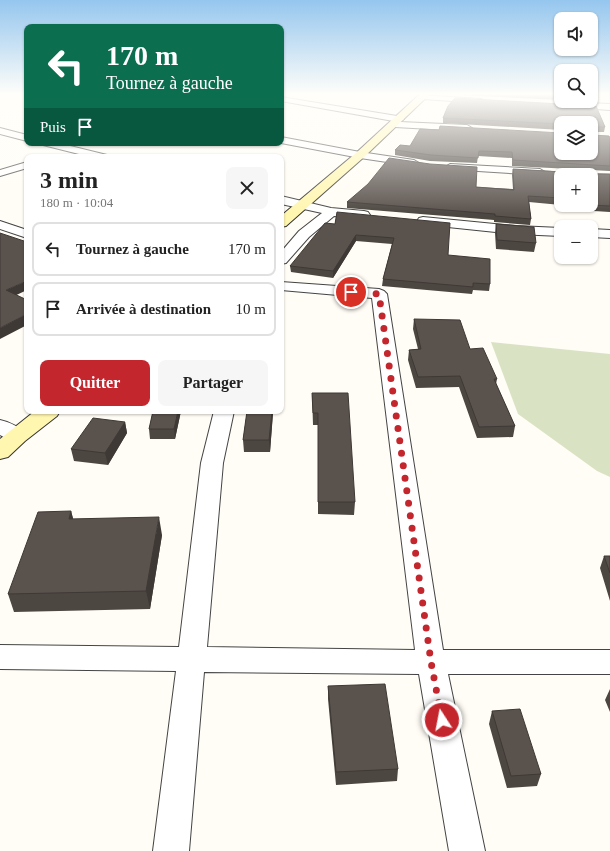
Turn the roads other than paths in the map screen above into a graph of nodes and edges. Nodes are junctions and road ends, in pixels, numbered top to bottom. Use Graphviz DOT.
graph roads {
  1 [pos="8,134"];
  2 [pos="384,134"];
  3 [pos="24,137"];
  4 [pos="284,141"];
  5 [pos="58,146"];
  6 [pos="85,146"];
  7 [pos="73,150"];
  8 [pos="62,154"];
  9 [pos="90,154"];
  10 [pos="360,156"];
  11 [pos="422,164"];
  12 [pos="24,166"];
  13 [pos="438,166"];
  14 [pos="547,172"];
  15 [pos="0,174"];
  16 [pos="284,201"];
  17 [pos="302,205"];
  18 [pos="331,212"];
  19 [pos="376,216"];
  20 [pos="408,219"];
  21 [pos="284,220"];
  22 [pos="0,224"];
  23 [pos="554,232"];
  24 [pos="24,233"];
  25 [pos="598,233"];
  26 [pos="610,234"];
  27 [pos="284,257"];
  28 [pos="284,286"];
  29 [pos="43,414"];
  30 [pos="223,414"];
  31 [pos="9,431"];
  32 [pos="0,452"];
  33 [pos="0,657"];
  34 [pos="192,658"];
  35 [pos="431,662"];
  36 [pos="610,662"];
  37 [pos="171,851"];
  38 [pos="467,851"];
  1 -- 3 [label="street"];
  2 -- 10 [label="main road"];
  4 -- 10 [label="street"];
  5 -- 7 [label="street"];
  6 -- 7 [label="street"];
  7 -- 8 [label="street"];
  7 -- 9 [label="street"];
  10 -- 11 [label="street"];
  10 -- 17 [label="main road"];
  12 -- 15 [label="street"];
  13 -- 14 [label="street"];
  16 -- 17 [label="street"];
  17 -- 18 [label="street"];
  17 -- 21 [label="main road"];
  18 -- 19 [label="street"];
  18 -- 27 [label="street"];
  20 -- 23 [label="street"];
  22 -- 24 [label="street"];
  25 -- 26 [label="street"];
  28 -- 35 [label="street"];
  29 -- 31 [label="main road"];
  30 -- 34 [label="street"];
  31 -- 32 [label="main road"];
  33 -- 34 [label="street"];
  34 -- 35 [label="street"];
  34 -- 37 [label="street"];
  35 -- 36 [label="street"];
  35 -- 38 [label="street"];
}
